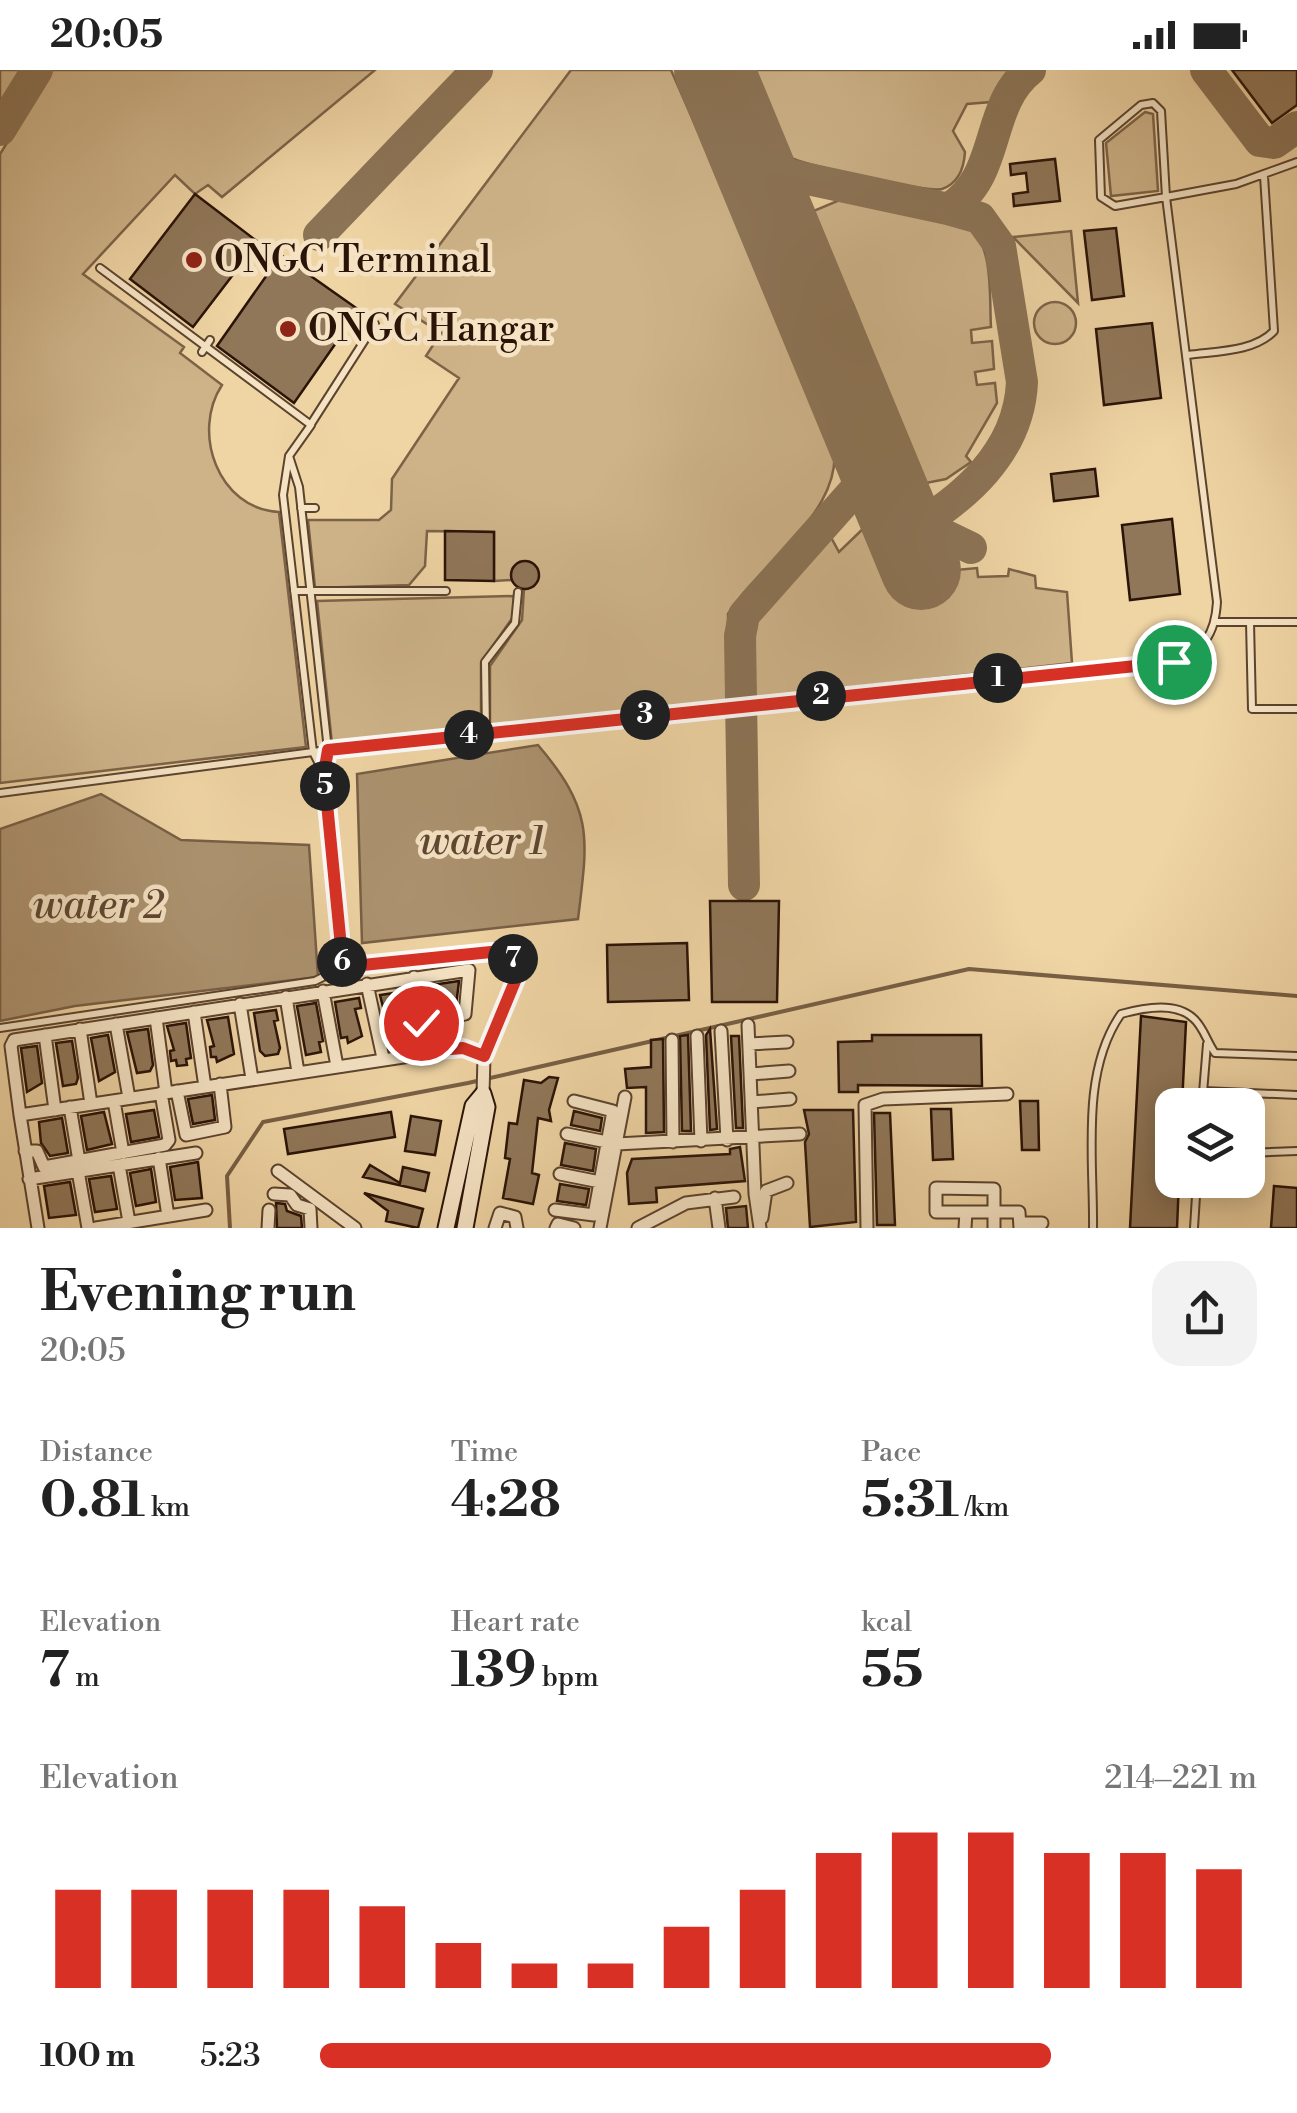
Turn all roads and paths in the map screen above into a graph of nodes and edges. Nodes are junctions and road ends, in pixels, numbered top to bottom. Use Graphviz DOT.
graph roads {
  1 [pos="1297,162"];
  2 [pos="1264,176"];
  3 [pos="1166,197"];
  4 [pos="100,268"];
  5 [pos="374,324"];
  6 [pos="1188,355"];
  7 [pos="311,424"];
  8 [pos="289,456"];
  9 [pos="301,508"];
  10 [pos="315,508"];
  11 [pos="294,591"];
  12 [pos="310,591"];
  13 [pos="446,592"];
  14 [pos="518,592"];
  15 [pos="1216,622"];
  16 [pos="1250,622"];
  17 [pos="1297,622"];
  18 [pos="1297,708"];
  19 [pos="486,733"];
  20 [pos="328,750"];
  21 [pos="313,752"];
  22 [pos="324,773"];
  23 [pos="0,792"];
  24 [pos="343,967"];
  25 [pos="414,977"];
  26 [pos="368,984"];
  27 [pos="323,991"];
  28 [pos="286,997"];
  29 [pos="240,1004"];
  30 [pos="194,1012"];
  31 [pos="156,1018"];
  32 [pos="421,1023"];
  33 [pos="116,1024"];
  34 [pos="748,1024"];
  35 [pos="0,1028"];
  36 [pos="80,1030"];
  37 [pos="722,1031"];
  38 [pos="45,1035"];
  39 [pos="697,1036"];
  40 [pos="672,1040"];
  41 [pos="788,1042"];
  42 [pos="1207,1042"];
  43 [pos="749,1044"];
  44 [pos="425,1051"];
  45 [pos="1297,1056"];
  46 [pos="383,1058"];
  47 [pos="484,1059"];
  48 [pos="337,1066"];
  49 [pos="298,1072"];
  50 [pos="790,1072"];
  51 [pos="750,1074"];
  52 [pos="252,1079"];
  53 [pos="220,1084"];
  54 [pos="205,1086"];
  55 [pos="1203,1088"];
  56 [pos="483,1091"];
  57 [pos="168,1092"];
  58 [pos="1006,1094"];
  59 [pos="1265,1094"];
  60 [pos="1297,1095"];
  61 [pos="625,1096"];
  62 [pos="129,1098"];
  63 [pos="790,1099"];
  64 [pos="114,1101"];
  65 [pos="574,1102"];
  66 [pos="752,1102"];
  67 [pos="90,1104"];
  68 [pos="70,1108"];
  69 [pos="55,1110"];
  70 [pos="20,1115"];
  71 [pos="568,1134"];
  72 [pos="800,1134"];
  73 [pos="754,1138"];
  74 [pos="701,1140"];
  75 [pos="727,1140"];
  76 [pos="673,1142"];
  77 [pos="612,1143"];
  78 [pos="1297,1151"];
  79 [pos="25,1152"];
  80 [pos="196,1152"];
  81 [pos="1265,1153"];
  82 [pos="159,1158"];
  83 [pos="121,1159"];
  84 [pos="469,1160"];
  85 [pos="79,1166"];
  86 [pos="278,1171"];
  87 [pos="560,1174"];
  88 [pos="29,1179"];
  89 [pos="605,1183"];
  90 [pos="788,1183"];
  91 [pos="274,1194"];
  92 [pos="734,1196"];
  93 [pos="1196,1198"];
  94 [pos="317,1200"];
  95 [pos="714,1201"];
  96 [pos="206,1210"];
  97 [pos="269,1210"];
  98 [pos="556,1210"];
  99 [pos="966,1212"];
  100 [pos="994,1212"];
  101 [pos="168,1216"];
  102 [pos="129,1222"];
  103 [pos="1042,1223"];
  104 [pos="151,1224"];
  105 [pos="604,1226"];
  106 [pos="1020,1226"];
  107 [pos="38,1228"];
  108 [pos="88,1228"];
  109 [pos="96,1228"];
  110 [pos="268,1228"];
  111 [pos="314,1228"];
  112 [pos="356,1228"];
  113 [pos="446,1228"];
  114 [pos="466,1228"];
  115 [pos="495,1228"];
  116 [pos="517,1228"];
  117 [pos="556,1228"];
  118 [pos="574,1228"];
  119 [pos="638,1228"];
  120 [pos="720,1228"];
  121 [pos="760,1228"];
  122 [pos="867,1228"];
  123 [pos="966,1228"];
  124 [pos="994,1228"];
  125 [pos="1093,1228"];
  126 [pos="1194,1228"];
  1 -- 2 [label="lane"];
  2 -- 3 [label="lane"];
  2 -- 6 [label="lane"];
  3 -- 3 [label="lane"];
  3 -- 6 [label="lane"];
  4 -- 7 [label="lane"];
  5 -- 7 [label="lane"];
  6 -- 15 [label="lane"];
  7 -- 8 [label="lane"];
  8 -- 9 [label="lane"];
  8 -- 11 [label="lane"];
  9 -- 10 [label="lane"];
  9 -- 12 [label="lane"];
  11 -- 12 [label="lane"];
  11 -- 21 [label="lane"];
  12 -- 13 [label="lane"];
  12 -- 20 [label="lane"];
  14 -- 19 [label="lane"];
  15 -- 16 [label="lane"];
  15 -- 19 [label="lane"];
  16 -- 17 [label="lane"];
  16 -- 18 [label="lane"];
  19 -- 20 [label="lane"];
  20 -- 21 [label="lane"];
  20 -- 22 [label="lane"];
  21 -- 22 [label="lane"];
  21 -- 23 [label="lane"];
  22 -- 24 [label="lane"];
  24 -- 35 [label="lane"];
  24 -- 47 [label="lane"];
  25 -- 26 [label="street"];
  25 -- 32 [label="street"];
  25 -- 32 [label="street"];
  26 -- 27 [label="street"];
  26 -- 46 [label="street"];
  27 -- 28 [label="street"];
  27 -- 48 [label="street"];
  28 -- 29 [label="street"];
  28 -- 49 [label="street"];
  29 -- 30 [label="street"];
  29 -- 52 [label="street"];
  30 -- 31 [label="street"];
  30 -- 54 [label="street"];
  31 -- 33 [label="street"];
  31 -- 57 [label="street"];
  32 -- 44 [label="street"];
  33 -- 36 [label="street"];
  33 -- 62 [label="street"];
  34 -- 43 [label="street"];
  36 -- 38 [label="street"];
  36 -- 67 [label="street"];
  37 -- 75 [label="street"];
  38 -- 69 [label="street"];
  38 -- 70 [label="street"];
  39 -- 74 [label="street"];
  40 -- 76 [label="street"];
  41 -- 43 [label="street"];
  42 -- 45 [label="lane"];
  42 -- 55 [label="lane"];
  42 -- 125 [label="lane"];
  43 -- 51 [label="street"];
  44 -- 46 [label="street"];
  44 -- 47 [label="street"];
  46 -- 48 [label="street"];
  47 -- 56 [label="street"];
  48 -- 49 [label="street"];
  49 -- 52 [label="street"];
  50 -- 51 [label="street"];
  51 -- 66 [label="street"];
  52 -- 53 [label="street"];
  53 -- 54 [label="street"];
  53 -- 57 [label="street"];
  54 -- 57 [label="street"];
  56 -- 84 [label="street"];
  57 -- 62 [label="street"];
  57 -- 83 [label="street"];
  58 -- 122 [label="street"];
  59 -- 60 [label="lane"];
  61 -- 77 [label="street"];
  62 -- 64 [label="street"];
  63 -- 66 [label="street"];
  64 -- 67 [label="street"];
  64 -- 83 [label="street"];
  65 -- 77 [label="street"];
  66 -- 73 [label="street"];
  67 -- 68 [label="street"];
  68 -- 69 [label="street"];
  68 -- 85 [label="street"];
  69 -- 70 [label="street"];
  70 -- 79 [label="street"];
  71 -- 77 [label="street"];
  72 -- 73 [label="street"];
  73 -- 75 [label="street"];
  73 -- 121 [label="street"];
  74 -- 75 [label="street"];
  74 -- 76 [label="street"];
  76 -- 77 [label="street"];
  77 -- 89 [label="street"];
  78 -- 81 [label="lane"];
  79 -- 85 [label="street"];
  79 -- 88 [label="street"];
  80 -- 82 [label="street"];
  82 -- 83 [label="street"];
  82 -- 101 [label="street"];
  83 -- 85 [label="street"];
  83 -- 102 [label="street"];
  84 -- 113 [label="street"];
  84 -- 114 [label="street"];
  85 -- 88 [label="street"];
  85 -- 108 [label="street"];
  86 -- 94 [label="street"];
  87 -- 89 [label="street"];
  88 -- 107 [label="street"];
  89 -- 98 [label="street"];
  89 -- 105 [label="street"];
  90 -- 121 [label="street"];
  91 -- 111 [label="street"];
  92 -- 95 [label="street"];
  93 -- 126 [label="lane"];
  94 -- 111 [label="street"];
  94 -- 112 [label="street"];
  95 -- 119 [label="street"];
  95 -- 120 [label="street"];
  96 -- 101 [label="street"];
  97 -- 110 [label="street"];
  99 -- 100 [label="street"];
  99 -- 100 [label="street"];
  99 -- 123 [label="street"];
  100 -- 106 [label="street"];
  100 -- 124 [label="street"];
  101 -- 104 [label="street"];
  102 -- 104 [label="street"];
  102 -- 109 [label="street"];
  103 -- 106 [label="street"];
  115 -- 116 [label="street"];
  117 -- 118 [label="street"];
}
